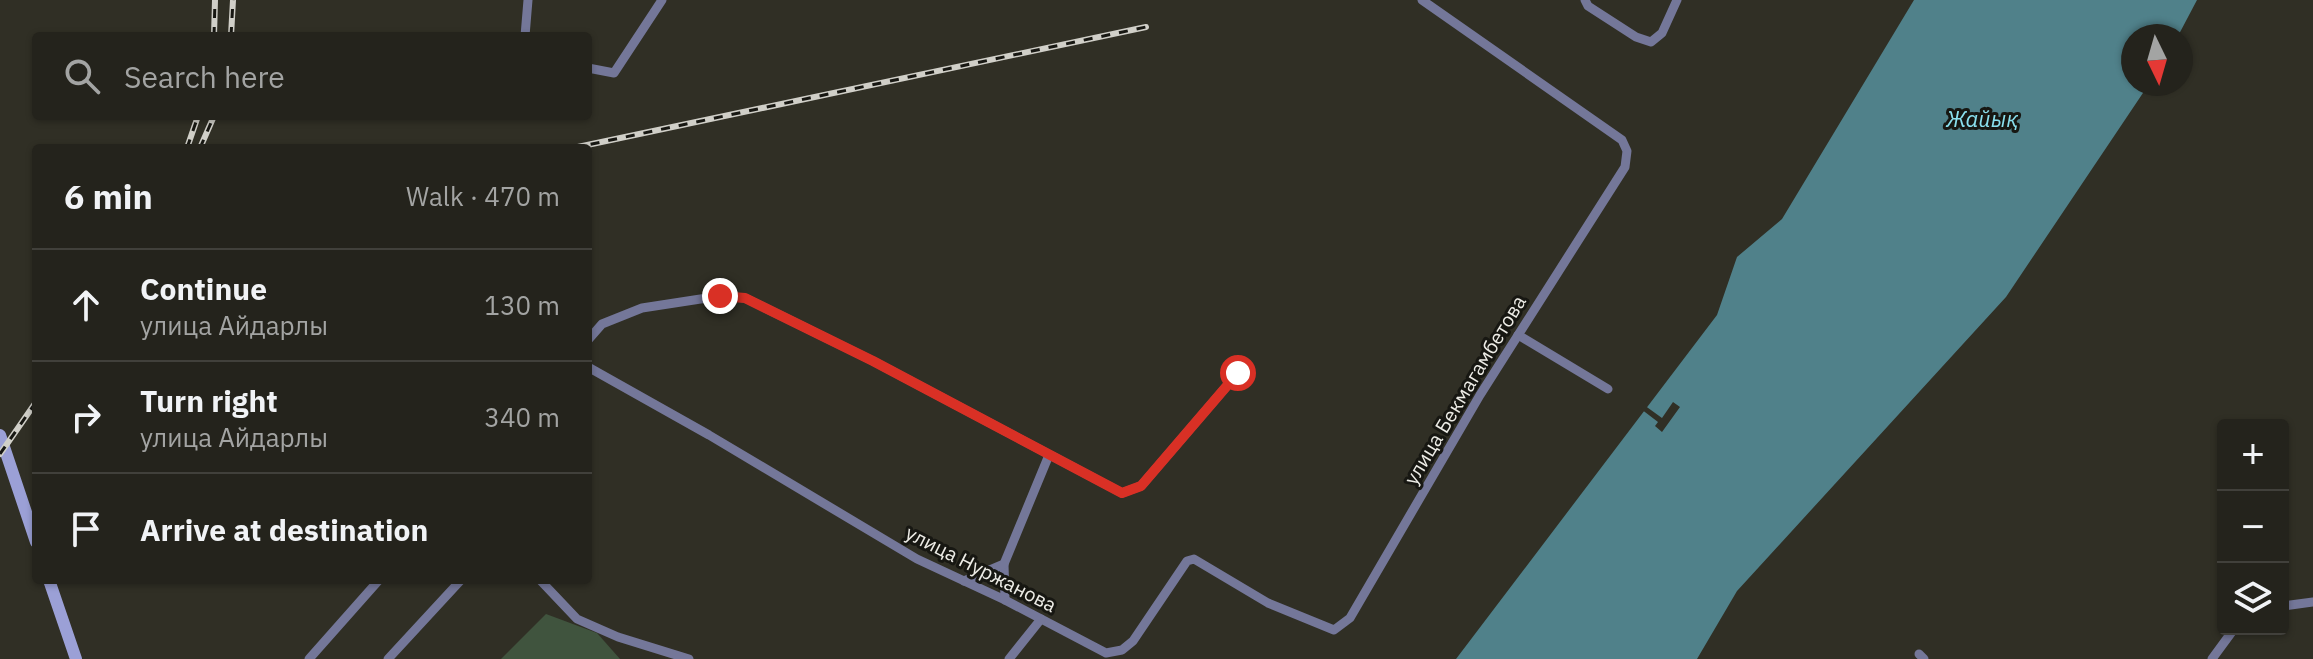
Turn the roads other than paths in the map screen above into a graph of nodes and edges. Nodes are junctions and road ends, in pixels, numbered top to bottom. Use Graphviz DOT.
graph roads {
  1 [pos="528,0"];
  2 [pos="1422,0"];
  3 [pos="1585,0"];
  4 [pos="1677,0"];
  5 [pos="660,1"];
  6 [pos="525,32"];
  7 [pos="592,69"];
  8 [pos="592,335"];
  9 [pos="1518,335"];
  10 [pos="592,369"];
  11 [pos="1238,373"];
  12 [pos="1608,389"];
  13 [pos="0,435"];
  14 [pos="1049,455"];
  15 [pos="32,530"];
  16 [pos="1004,564"];
  17 [pos="964,581"];
  18 [pos="50,584"];
  19 [pos="375,584"];
  20 [pos="457,584"];
  21 [pos="544,584"];
  22 [pos="1005,600"];
  23 [pos="2313,602"];
  24 [pos="2289,605"];
  25 [pos="1041,619"];
  26 [pos="1334,630"];
  27 [pos="2230,635"];
  28 [pos="76,659"];
  29 [pos="309,659"];
  30 [pos="388,659"];
  31 [pos="689,659"];
  32 [pos="1009,659"];
  33 [pos="2212,659"];
  1 -- 6 [label="street"];
  2 -- 9 [label="street, улица Бекмагамбетова"];
  3 -- 4 [label="street"];
  5 -- 7 [label="street"];
  8 -- 14 [label="street"];
  9 -- 12 [label="street"];
  9 -- 26 [label="street, улица Бекмагамбетова"];
  10 -- 17 [label="street, улица Нуржанова"];
  11 -- 14 [label="street"];
  13 -- 15 [label="main road"];
  14 -- 16 [label="street"];
  16 -- 17 [label="street"];
  16 -- 22 [label="street"];
  17 -- 22 [label="street, улица Нуржанова"];
  18 -- 28 [label="main road"];
  19 -- 29 [label="street"];
  20 -- 30 [label="street"];
  21 -- 31 [label="street"];
  22 -- 25 [label="street, улица Нуржанова"];
  23 -- 24 [label="street"];
  25 -- 26 [label="street, улица Нуржанова"];
  25 -- 32 [label="street"];
  27 -- 33 [label="street"];
}
